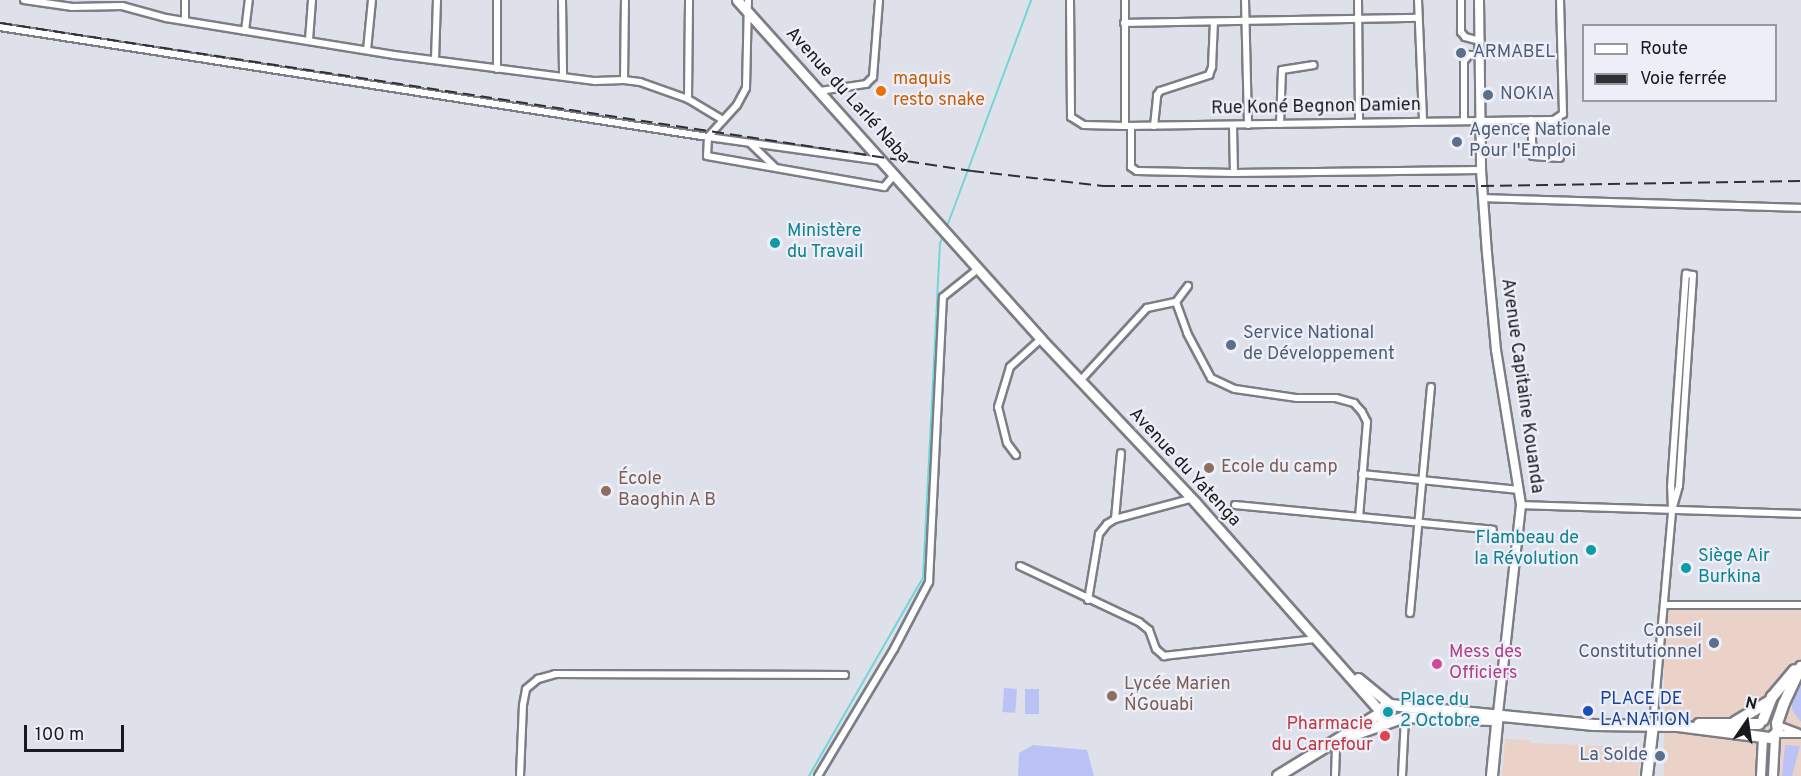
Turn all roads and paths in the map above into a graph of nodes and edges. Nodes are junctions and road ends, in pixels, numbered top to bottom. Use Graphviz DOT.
graph roads {
  1 [pos="24,0"];
  2 [pos="184,0"];
  3 [pos="249,0"];
  4 [pos="312,0"];
  5 [pos="372,0"];
  6 [pos="437,0"];
  7 [pos="497,0"];
  8 [pos="562,0"];
  9 [pos="625,0"];
  10 [pos="689,0"];
  11 [pos="736,0"];
  12 [pos="748,0"];
  13 [pos="879,0"];
  14 [pos="1070,0"];
  15 [pos="1125,0"];
  16 [pos="1245,0"];
  17 [pos="1358,0"];
  18 [pos="1418,0"];
  19 [pos="1461,0"];
  20 [pos="1479,0"];
  21 [pos="1560,0"];
  22 [pos="121,3"];
  23 [pos="748,13"];
  24 [pos="1359,18"];
  25 [pos="1418,18"];
  26 [pos="185,21"];
  27 [pos="1246,21"];
  28 [pos="1214,22"];
  29 [pos="1124,23"];
  30 [pos="0,27"];
  31 [pos="245,31"];
  32 [pos="309,40"];
  33 [pos="1480,41"];
  34 [pos="367,50"];
  35 [pos="1480,55"];
  36 [pos="435,60"];
  37 [pos="1314,65"];
  38 [pos="497,69"];
  39 [pos="563,76"];
  40 [pos="624,80"];
  41 [pos="820,91"];
  42 [pos="688,99"];
  43 [pos="723,120"];
  44 [pos="1531,120"];
  45 [pos="1423,121"];
  46 [pos="1464,121"];
  47 [pos="1482,121"];
  48 [pos="1359,122"];
  49 [pos="1280,124"];
  50 [pos="1248,125"];
  51 [pos="1128,126"];
  52 [pos="1154,126"];
  53 [pos="1233,126"];
  54 [pos="708,137"];
  55 [pos="750,143"];
  56 [pos="1560,158"];
  57 [pos="884,162"];
  58 [pos="775,167"];
  59 [pos="1481,170"];
  60 [pos="1234,173"];
  61 [pos="896,174"];
  62 [pos="1483,198"];
  63 [pos="1801,208"];
  64 [pos="950,238"];
  65 [pos="978,269"];
  66 [pos="1188,286"];
  67 [pos="1176,302"];
  68 [pos="1041,339"];
  69 [pos="1080,381"];
  70 [pos="1431,387"];
  71 [pos="1121,453"];
  72 [pos="1016,455"];
  73 [pos="1362,474"];
  74 [pos="1422,480"];
  75 [pos="1519,490"];
  76 [pos="1190,499"];
  77 [pos="1235,505"];
  78 [pos="1521,506"];
  79 [pos="1672,510"];
  80 [pos="1801,514"];
  81 [pos="1359,517"];
  82 [pos="1115,519"];
  83 [pos="1419,523"];
  84 [pos="1493,530"];
  85 [pos="1020,566"];
  86 [pos="1088,600"];
  87 [pos="1664,605"];
  88 [pos="1801,605"];
  89 [pos="1410,613"];
  90 [pos="1318,639"];
  91 [pos="1801,667"];
  92 [pos="1344,668"];
  93 [pos="845,675"];
  94 [pos="1770,701"];
  95 [pos="1393,706"];
  96 [pos="1390,717"];
  97 [pos="1497,717"];
  98 [pos="1734,723"];
  99 [pos="1653,725"];
  100 [pos="1678,726"];
  101 [pos="1762,729"];
  102 [pos="1777,729"];
  103 [pos="1800,734"];
  104 [pos="1337,741"];
  105 [pos="520,776"];
  106 [pos="818,776"];
  107 [pos="1278,776"];
  108 [pos="1335,776"];
  109 [pos="1402,776"];
  110 [pos="1492,776"];
  111 [pos="1647,776"];
  112 [pos="1761,776"];
  113 [pos="1773,776"];
  1 -- 22 [label="street"];
  2 -- 26 [label="street"];
  3 -- 31 [label="street"];
  4 -- 32 [label="street"];
  5 -- 34 [label="street"];
  6 -- 36 [label="street"];
  7 -- 38 [label="street"];
  8 -- 39 [label="street"];
  9 -- 40 [label="street"];
  10 -- 42 [label="street"];
  11 -- 23 [label="main road, Avenue du Larlé Naba"];
  12 -- 23 [label="street"];
  13 -- 41 [label="street"];
  14 -- 51 [label="street, Rue Koné Begnon Damien"];
  15 -- 29 [label="street"];
  16 -- 27 [label="street"];
  17 -- 24 [label="street"];
  18 -- 25 [label="street"];
  19 -- 33 [label="street"];
  20 -- 33 [label="street, Avenue Capitaine Kouanda"];
  21 -- 44 [label="street, Rue Koné Begnon Damien"];
  22 -- 26 [label="street"];
  23 -- 41 [label="main road, Avenue du Larlé Naba"];
  23 -- 43 [label="street"];
  24 -- 25 [label="street"];
  24 -- 27 [label="street"];
  24 -- 48 [label="street"];
  25 -- 45 [label="street"];
  26 -- 31 [label="street"];
  27 -- 28 [label="street"];
  27 -- 50 [label="street"];
  28 -- 29 [label="street"];
  28 -- 52 [label="street"];
  29 -- 51 [label="street"];
  30 -- 54 [label="street"];
  31 -- 32 [label="street"];
  32 -- 34 [label="street"];
  33 -- 35 [label="street, Avenue Capitaine Kouanda"];
  34 -- 36 [label="street"];
  35 -- 46 [label="street"];
  35 -- 47 [label="street, Avenue Capitaine Kouanda"];
  36 -- 38 [label="street"];
  37 -- 49 [label="street"];
  38 -- 39 [label="street"];
  39 -- 40 [label="street"];
  40 -- 42 [label="street"];
  41 -- 57 [label="main road, Avenue du Larlé Naba"];
  42 -- 43 [label="street"];
  43 -- 54 [label="street"];
  44 -- 47 [label="street, Rue Koné Begnon Damien"];
  44 -- 56 [label="street"];
  45 -- 46 [label="street, Rue Koné Begnon Damien"];
  45 -- 48 [label="street, Rue Koné Begnon Damien"];
  46 -- 47 [label="street, Rue Koné Begnon Damien"];
  47 -- 59 [label="street, Avenue Capitaine Kouanda"];
  48 -- 49 [label="street, Rue Koné Begnon Damien"];
  49 -- 50 [label="street, Rue Koné Begnon Damien"];
  50 -- 53 [label="street, Rue Koné Begnon Damien"];
  51 -- 52 [label="street, Rue Koné Begnon Damien"];
  51 -- 60 [label="street"];
  52 -- 53 [label="street, Rue Koné Begnon Damien"];
  53 -- 60 [label="street"];
  54 -- 55 [label="street"];
  54 -- 58 [label="street"];
  55 -- 57 [label="street"];
  55 -- 58 [label="street"];
  57 -- 61 [label="main road, Avenue du Larlé Naba"];
  58 -- 61 [label="street"];
  59 -- 60 [label="street"];
  59 -- 62 [label="street, Avenue Capitaine Kouanda"];
  61 -- 64 [label="main road, Avenue du Larlé Naba"];
  62 -- 63 [label="street"];
  62 -- 75 [label="street, Avenue Capitaine Kouanda"];
  64 -- 65 [label="main road, Avenue du Yatenga"];
  65 -- 68 [label="main road, Avenue du Yatenga"];
  65 -- 106 [label="street"];
  66 -- 67 [label="street"];
  67 -- 69 [label="street"];
  67 -- 73 [label="street"];
  68 -- 69 [label="main road, Avenue du Yatenga"];
  68 -- 72 [label="street"];
  69 -- 76 [label="main road, Avenue du Yatenga"];
  70 -- 74 [label="street"];
  71 -- 82 [label="street"];
  73 -- 74 [label="street"];
  73 -- 81 [label="street"];
  74 -- 75 [label="street"];
  74 -- 83 [label="street"];
  75 -- 78 [label="street, Avenue Capitaine Kouanda"];
  76 -- 82 [label="street"];
  76 -- 90 [label="main road, Avenue du Yatenga"];
  77 -- 81 [label="street"];
  78 -- 79 [label="street"];
  78 -- 97 [label="street, Avenue Capitaine Kouanda"];
  79 -- 79 [label="street"];
  79 -- 80 [label="street"];
  79 -- 87 [label="street"];
  81 -- 83 [label="street"];
  82 -- 86 [label="street"];
  83 -- 84 [label="street"];
  83 -- 89 [label="street"];
  85 -- 86 [label="street"];
  86 -- 90 [label="street"];
  87 -- 88 [label="street"];
  87 -- 99 [label="street"];
  90 -- 92 [label="main road, Avenue du Yatenga"];
  91 -- 94 [label="highway"];
  91 -- 102 [label="highway"];
  92 -- 95 [label="main road, Avenue du Yatenga"];
  92 -- 96 [label="main road, Avenue du Yatenga"];
  93 -- 105 [label="street"];
  94 -- 98 [label="highway"];
  94 -- 101 [label="highway"];
  95 -- 96 [label="highway"];
  95 -- 96 [label="highway"];
  95 -- 97 [label="highway"];
  96 -- 97 [label="highway"];
  96 -- 104 [label="highway"];
  96 -- 109 [label="street"];
  97 -- 99 [label="highway"];
  97 -- 110 [label="highway, Avenue Capitaine Kouanda"];
  98 -- 100 [label="highway"];
  98 -- 101 [label="highway"];
  99 -- 100 [label="highway"];
  99 -- 111 [label="highway"];
  100 -- 101 [label="highway"];
  101 -- 102 [label="highway"];
  101 -- 102 [label="highway"];
  101 -- 112 [label="street"];
  102 -- 103 [label="street"];
  102 -- 113 [label="street"];
  104 -- 107 [label="highway"];
  104 -- 108 [label="street"];
}
